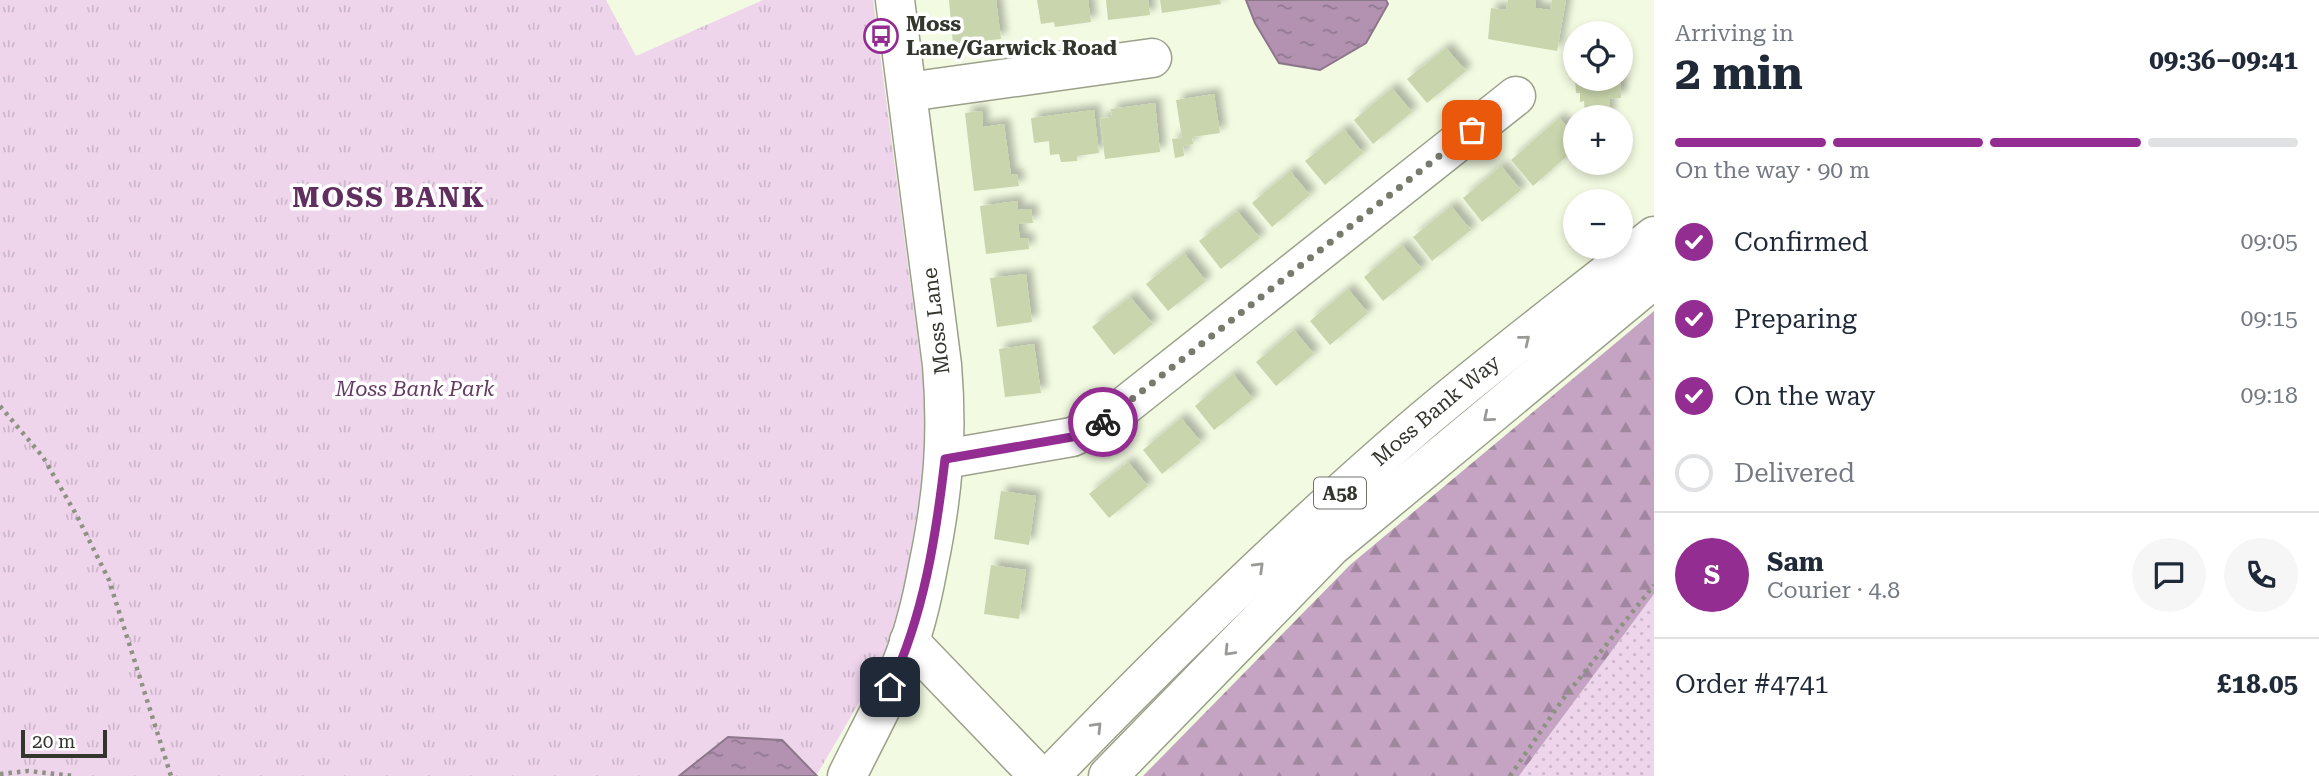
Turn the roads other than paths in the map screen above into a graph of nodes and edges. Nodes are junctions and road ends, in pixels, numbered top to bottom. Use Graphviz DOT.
graph roads {
  1 [pos="895,0"];
  2 [pos="1152,58"];
  3 [pos="908,92"];
  4 [pos="1516,96"];
  5 [pos="1654,236"];
  6 [pos="1654,279"];
  7 [pos="945,459"];
  8 [pos="909,641"];
  9 [pos="847,776"];
  10 [pos="1040,776"];
  11 [pos="1050,776"];
  12 [pos="1108,776"];
  1 -- 3 [label="main road, Moss Lane"];
  2 -- 3 [label="main road"];
  3 -- 7 [label="main road, Moss Lane"];
  4 -- 7 [label="main road"];
  11 -- 5 [label="main road, Moss Bank Way / A58, one-way"];
  6 -- 12 [label="main road, Moss Bank Way / A58, one-way"];
  7 -- 8 [label="main road, Moss Lane"];
  8 -- 9 [label="main road, Moss Lane"];
  8 -- 10 [label="main road"];
}
